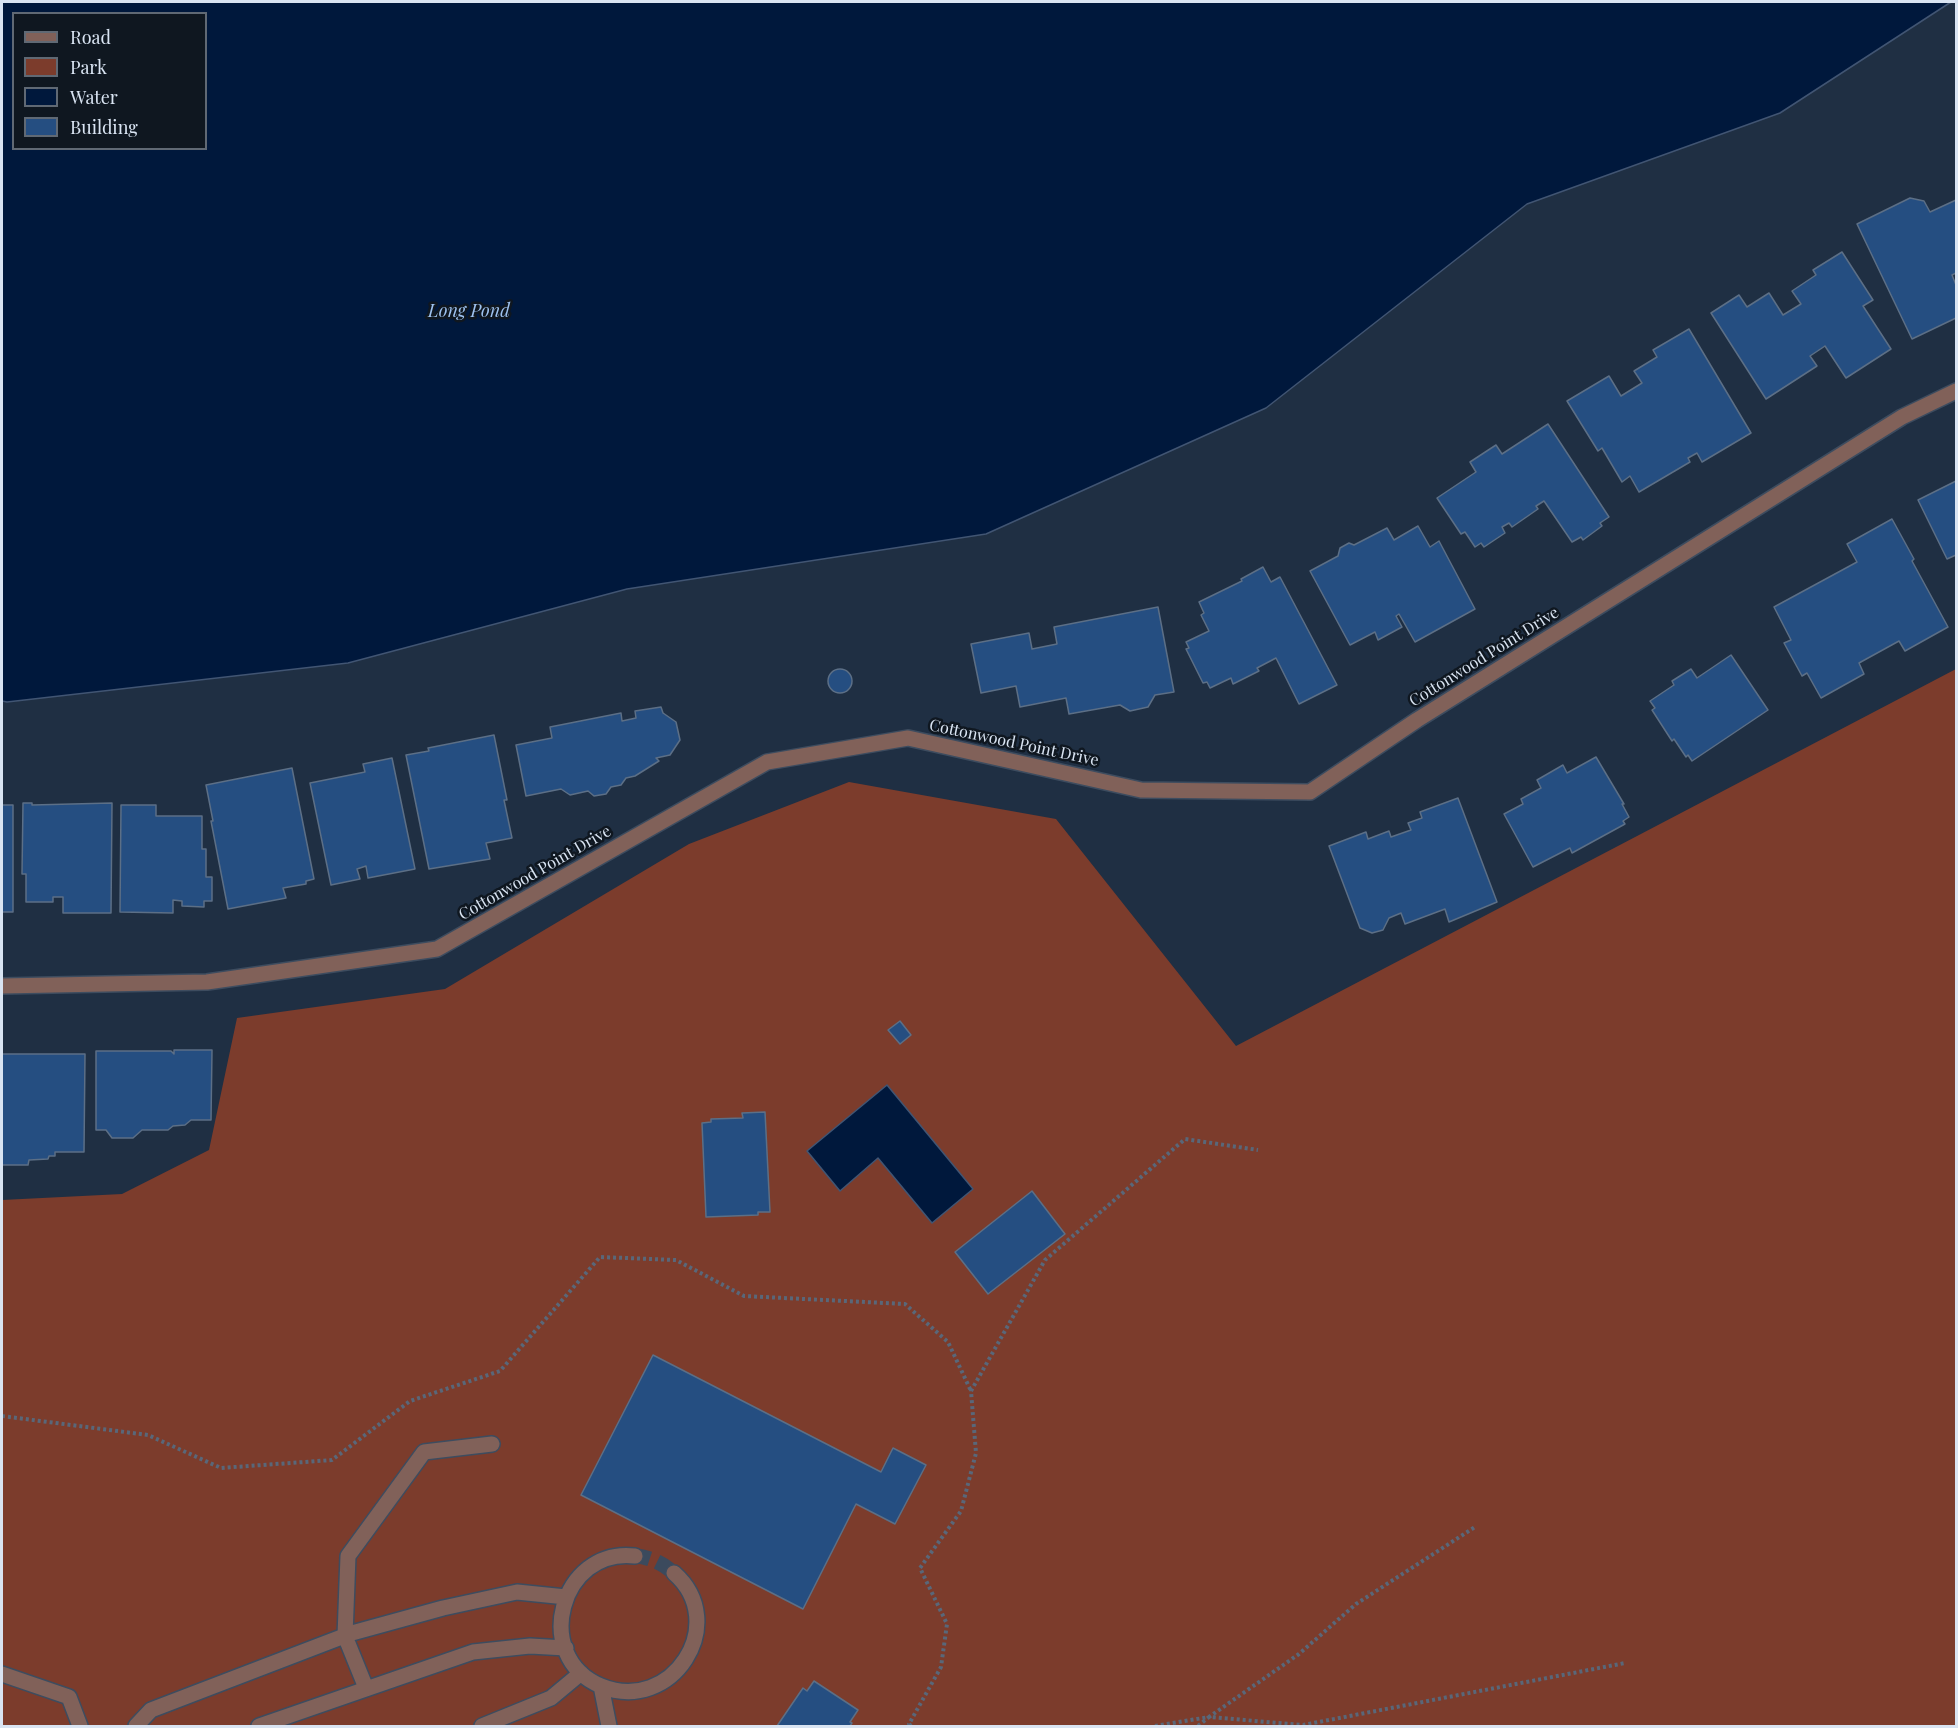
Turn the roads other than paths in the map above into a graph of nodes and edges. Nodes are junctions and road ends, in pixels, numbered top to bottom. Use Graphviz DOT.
graph roads {
  1 [pos="1956,391"];
  2 [pos="2,986"];
  3 [pos="492,1444"];
  4 [pos="635,1556"];
  5 [pos="674,1573"];
  6 [pos="566,1597"];
  7 [pos="345,1636"];
  8 [pos="566,1648"];
  9 [pos="581,1673"];
  10 [pos="2,1674"];
  11 [pos="601,1686"];
  12 [pos="366,1689"];
  13 [pos="80,1726"];
  14 [pos="136,1726"];
  15 [pos="259,1726"];
  16 [pos="482,1726"];
  17 [pos="609,1726"];
  1 -- 2 [label="street, Cottonwood Point Drive"];
  3 -- 7 [label="street"];
  4 -- 6 [label="street"];
  5 -- 11 [label="street"];
  6 -- 7 [label="street"];
  6 -- 8 [label="street"];
  7 -- 12 [label="street"];
  7 -- 14 [label="street"];
  8 -- 9 [label="street"];
  8 -- 12 [label="street"];
  9 -- 11 [label="street"];
  9 -- 16 [label="street"];
  10 -- 13 [label="street"];
  11 -- 17 [label="street"];
  12 -- 15 [label="street"];
}
